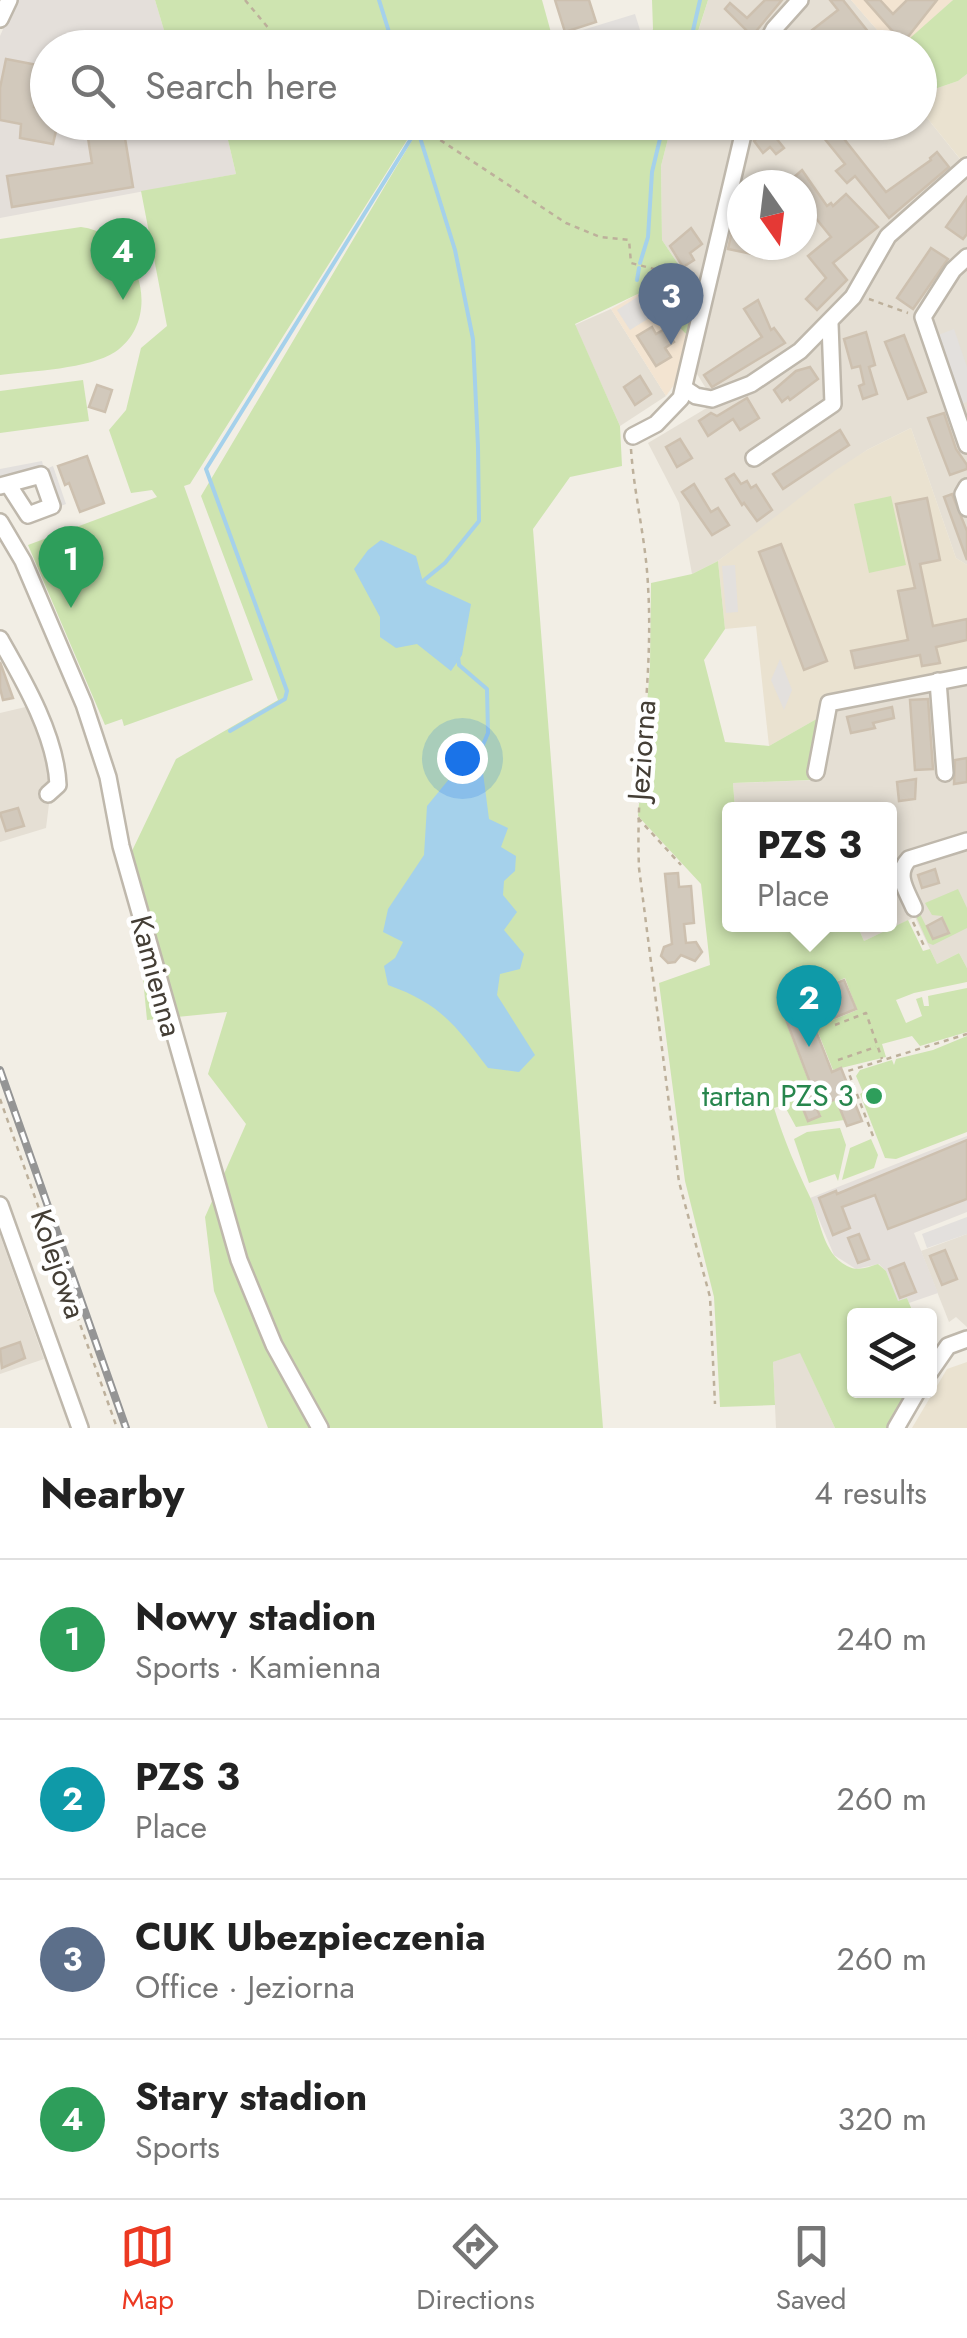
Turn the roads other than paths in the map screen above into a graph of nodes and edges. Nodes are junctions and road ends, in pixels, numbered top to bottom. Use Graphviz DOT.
graph roads {
  1 [pos="8,0"];
  2 [pos="800,0"];
  3 [pos="0,19"];
  4 [pos="773,30"];
  5 [pos="742,140"];
  6 [pos="967,166"];
  7 [pos="967,257"];
  8 [pos="830,324"];
  9 [pos="684,388"];
  10 [pos="633,436"];
  11 [pos="967,445"];
  12 [pos="754,458"];
  13 [pos="967,487"];
  14 [pos="967,508"];
  15 [pos="0,522"];
  16 [pos="0,639"];
  17 [pos="967,676"];
  18 [pos="938,681"];
  19 [pos="816,772"];
  20 [pos="946,773"];
  21 [pos="48,794"];
  22 [pos="967,841"];
  23 [pos="914,908"];
  24 [pos="0,1205"];
  25 [pos="967,1339"];
  26 [pos="937,1362"];
  27 [pos="913,1398"];
  28 [pos="80,1428"];
  29 [pos="320,1428"];
  30 [pos="896,1428"];
  1 -- 3 [label="street"];
  2 -- 4 [label="street"];
  5 -- 9 [label="street"];
  6 -- 8 [label="street"];
  7 -- 11 [label="street"];
  8 -- 9 [label="street"];
  8 -- 12 [label="street"];
  9 -- 10 [label="street"];
  13 -- 14 [label="street"];
  15 -- 29 [label="street, Kamienna"];
  16 -- 21 [label="street"];
  17 -- 18 [label="street"];
  18 -- 19 [label="street"];
  18 -- 20 [label="street"];
  22 -- 23 [label="street"];
  24 -- 28 [label="street, Kolejowa"];
  25 -- 26 [label="street"];
  27 -- 30 [label="street"];
}
